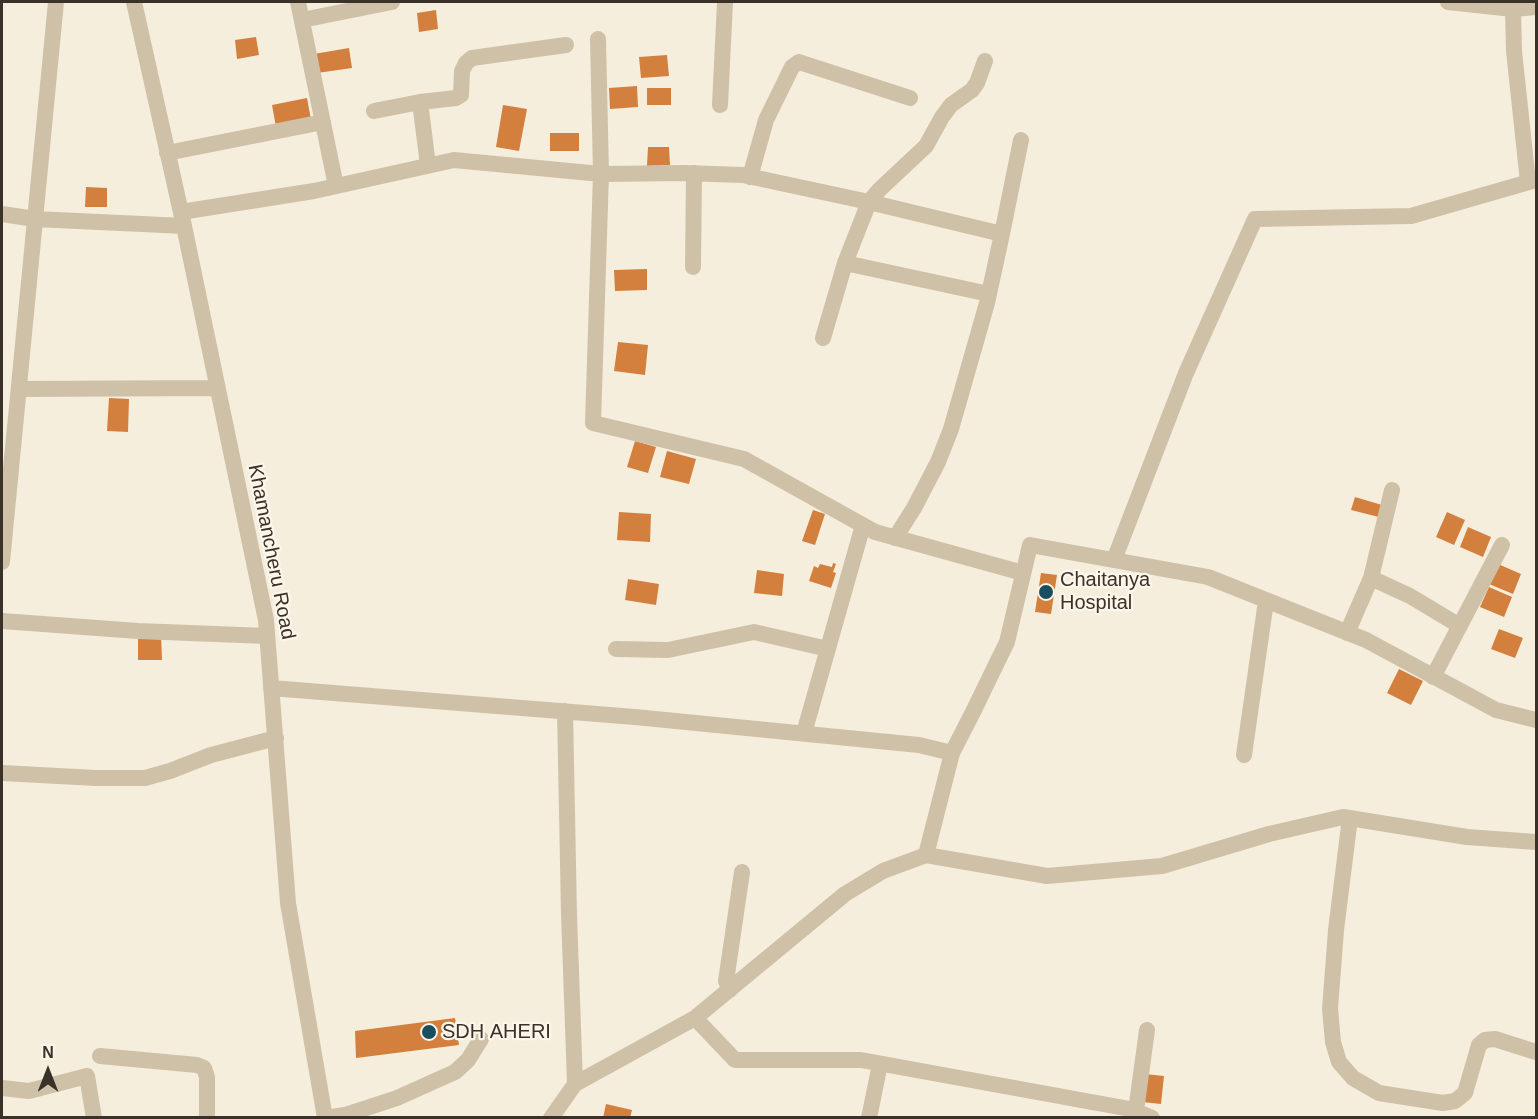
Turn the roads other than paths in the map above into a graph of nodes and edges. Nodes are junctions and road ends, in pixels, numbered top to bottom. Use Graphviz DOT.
graph roads {
  1 [pos="56,2"];
  2 [pos="134,2"];
  3 [pos="298,2"];
  4 [pos="392,2"];
  5 [pos="725,2"];
  6 [pos="1448,2"];
  7 [pos="1536,7"];
  8 [pos="1513,9"];
  9 [pos="302,20"];
  10 [pos="598,39"];
  11 [pos="566,45"];
  12 [pos="985,61"];
  13 [pos="910,98"];
  14 [pos="420,102"];
  15 [pos="720,105"];
  16 [pos="374,111"];
  17 [pos="323,122"];
  18 [pos="1021,140"];
  19 [pos="167,153"];
  20 [pos="428,165"];
  21 [pos="694,173"];
  22 [pos="601,174"];
  23 [pos="750,177"];
  24 [pos="1532,181"];
  25 [pos="336,186"];
  26 [pos="869,202"];
  27 [pos="2,214"];
  28 [pos="35,219"];
  29 [pos="182,219"];
  30 [pos="1002,234"];
  31 [pos="844,263"];
  32 [pos="693,267"];
  33 [pos="989,294"];
  34 [pos="824,338"];
  35 [pos="217,388"];
  36 [pos="19,389"];
  37 [pos="7,452"];
  38 [pos="1392,490"];
  39 [pos="863,525"];
  40 [pos="895,538"];
  41 [pos="1503,544"];
  42 [pos="1114,560"];
  43 [pos="2,562"];
  44 [pos="1023,573"];
  45 [pos="1371,578"];
  46 [pos="1266,600"];
  47 [pos="2,621"];
  48 [pos="1460,626"];
  49 [pos="1347,633"];
  50 [pos="267,636"];
  51 [pos="616,649"];
  52 [pos="828,649"];
  53 [pos="1433,676"];
  54 [pos="271,688"];
  55 [pos="565,711"];
  56 [pos="1536,720"];
  57 [pos="804,733"];
  58 [pos="276,738"];
  59 [pos="952,753"];
  60 [pos="1244,755"];
  61 [pos="2,773"];
  62 [pos="1350,818"];
  63 [pos="1536,842"];
  64 [pos="926,855"];
  65 [pos="742,872"];
  66 [pos="730,990"];
  67 [pos="695,1018"];
  68 [pos="1147,1030"];
  69 [pos="481,1039"];
  70 [pos="1536,1052"];
  71 [pos="100,1056"];
  72 [pos="880,1064"];
  73 [pos="575,1084"];
  74 [pos="2,1088"];
  75 [pos="1136,1111"];
  76 [pos="94,1118"];
  77 [pos="207,1118"];
  78 [pos="326,1118"];
  79 [pos="551,1118"];
  80 [pos="869,1118"];
  81 [pos="1152,1118"];
  1 -- 28 [label="street"];
  2 -- 19 [label="street, Khamancheru Road"];
  3 -- 9 [label="street"];
  4 -- 9 [label="street"];
  5 -- 15 [label="street"];
  6 -- 8 [label="street"];
  7 -- 8 [label="street"];
  8 -- 24 [label="street"];
  9 -- 17 [label="street"];
  10 -- 22 [label="street"];
  11 -- 14 [label="street"];
  12 -- 26 [label="street"];
  13 -- 23 [label="street"];
  14 -- 16 [label="street"];
  14 -- 20 [label="street"];
  17 -- 19 [label="street"];
  17 -- 25 [label="street"];
  18 -- 30 [label="street"];
  19 -- 29 [label="street, Khamancheru Road"];
  20 -- 22 [label="street"];
  20 -- 25 [label="street"];
  21 -- 22 [label="street"];
  21 -- 23 [label="street"];
  21 -- 32 [label="street"];
  22 -- 39 [label="street"];
  23 -- 26 [label="street"];
  24 -- 42 [label="street"];
  25 -- 29 [label="street"];
  26 -- 30 [label="street"];
  26 -- 31 [label="street"];
  27 -- 28 [label="street"];
  28 -- 29 [label="street"];
  28 -- 36 [label="street"];
  29 -- 35 [label="street, Khamancheru Road"];
  30 -- 33 [label="street"];
  31 -- 33 [label="street"];
  31 -- 34 [label="street"];
  33 -- 40 [label="street"];
  35 -- 36 [label="street"];
  35 -- 50 [label="street, Khamancheru Road"];
  36 -- 37 [label="street"];
  37 -- 43 [label="street"];
  38 -- 45 [label="street"];
  39 -- 40 [label="street"];
  39 -- 52 [label="street"];
  40 -- 44 [label="street"];
  41 -- 48 [label="street"];
  42 -- 44 [label="street"];
  42 -- 46 [label="street"];
  44 -- 59 [label="street"];
  45 -- 48 [label="street"];
  45 -- 49 [label="street"];
  46 -- 49 [label="street"];
  46 -- 60 [label="street"];
  47 -- 50 [label="street"];
  48 -- 53 [label="street"];
  49 -- 53 [label="street"];
  50 -- 54 [label="street, Khamancheru Road"];
  51 -- 52 [label="street"];
  52 -- 57 [label="street"];
  53 -- 56 [label="street"];
  54 -- 55 [label="street"];
  54 -- 58 [label="street, Khamancheru Road"];
  55 -- 57 [label="street"];
  55 -- 73 [label="street"];
  57 -- 59 [label="street"];
  58 -- 61 [label="street"];
  58 -- 78 [label="street, Khamancheru Road"];
  59 -- 64 [label="street"];
  62 -- 63 [label="street"];
  62 -- 64 [label="street"];
  62 -- 70 [label="street"];
  64 -- 66 [label="street"];
  65 -- 66 [label="street"];
  66 -- 67 [label="street"];
  67 -- 72 [label="street"];
  67 -- 73 [label="street"];
  68 -- 75 [label="street"];
  69 -- 78 [label="street"];
  71 -- 77 [label="street"];
  72 -- 75 [label="street"];
  72 -- 80 [label="street"];
  73 -- 79 [label="street"];
  74 -- 76 [label="street"];
  75 -- 81 [label="street"];
}
